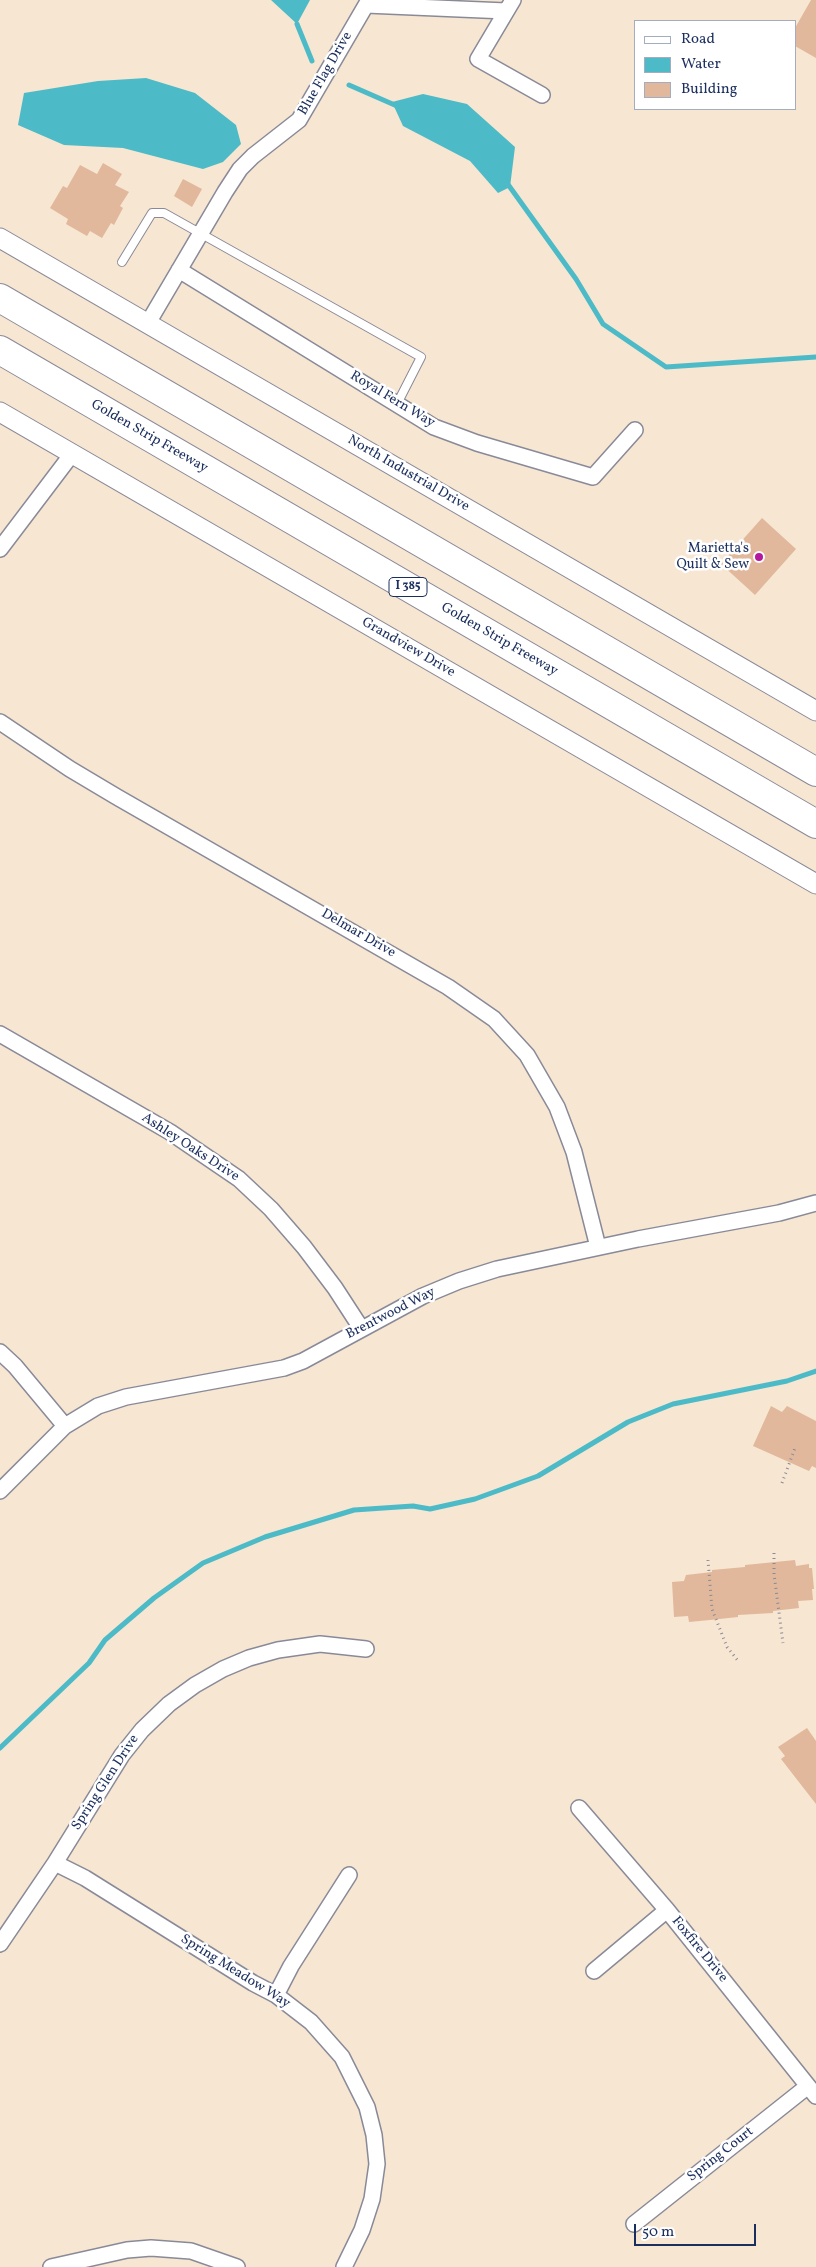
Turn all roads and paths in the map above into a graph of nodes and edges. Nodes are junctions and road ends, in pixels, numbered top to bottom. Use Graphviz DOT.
graph roads {
  1 [pos="510,6"];
  2 [pos="542,95"];
  3 [pos="200,235"];
  4 [pos="0,238"];
  5 [pos="122,262"];
  6 [pos="179,270"];
  7 [pos="0,298"];
  8 [pos="148,324"];
  9 [pos="0,350"];
  10 [pos="397,404"];
  11 [pos="0,412"];
  12 [pos="635,430"];
  13 [pos="72,454"];
  14 [pos="0,549"];
  15 [pos="816,711"];
  16 [pos="0,722"];
  17 [pos="816,772"];
  18 [pos="816,824"];
  19 [pos="816,884"];
  20 [pos="0,1034"];
  21 [pos="816,1203"];
  22 [pos="598,1247"];
  23 [pos="361,1328"];
  24 [pos="0,1352"];
  25 [pos="65,1426"];
  26 [pos="795,1448"];
  27 [pos="782,1483"];
  28 [pos="0,1492"];
  29 [pos="774,1553"];
  30 [pos="708,1560"];
  31 [pos="783,1642"];
  32 [pos="366,1649"];
  33 [pos="738,1662"];
  34 [pos="579,1808"];
  35 [pos="55,1863"];
  36 [pos="349,1875"];
  37 [pos="667,1910"];
  38 [pos="0,1944"];
  39 [pos="594,1971"];
  40 [pos="276,1995"];
  41 [pos="812,2091"];
  42 [pos="634,2224"];
  43 [pos="51,2267"];
  44 [pos="237,2267"];
  45 [pos="344,2267"];
  1 -- 2 [label="street"];
  1 -- 3 [label="street, Blue Flag Drive"];
  3 -- 5 [label="lane"];
  3 -- 6 [label="street, Blue Flag Drive"];
  3 -- 10 [label="lane"];
  4 -- 8 [label="street, North Industrial Drive"];
  6 -- 8 [label="street, Blue Flag Drive"];
  6 -- 10 [label="street, Royal Fern Way"];
  7 -- 17 [label="highway"];
  8 -- 15 [label="street, North Industrial Drive"];
  9 -- 18 [label="highway, Golden Strip Freeway / I 385"];
  10 -- 12 [label="street, Royal Fern Way"];
  11 -- 13 [label="street, Grandview Drive"];
  13 -- 14 [label="street"];
  13 -- 19 [label="street, Grandview Drive"];
  16 -- 22 [label="street, Delmar Drive"];
  20 -- 23 [label="street, Ashley Oaks Drive"];
  21 -- 22 [label="street, Brentwood Way"];
  22 -- 23 [label="street, Brentwood Way"];
  23 -- 25 [label="street, Brentwood Way"];
  24 -- 25 [label="street"];
  25 -- 28 [label="street, Brentwood Way"];
  26 -- 27 [label="path"];
  29 -- 31 [label="path"];
  30 -- 33 [label="path"];
  32 -- 35 [label="street, Spring Glen Drive"];
  34 -- 37 [label="street, Foxfire Drive"];
  35 -- 38 [label="street, Spring Glen Drive"];
  35 -- 40 [label="street, Spring Meadow Way"];
  36 -- 40 [label="street"];
  37 -- 39 [label="street"];
  37 -- 41 [label="street, Foxfire Drive"];
  40 -- 45 [label="street, Spring Meadow Way"];
  41 -- 42 [label="street, Spring Court"];
  43 -- 44 [label="street"];
}
